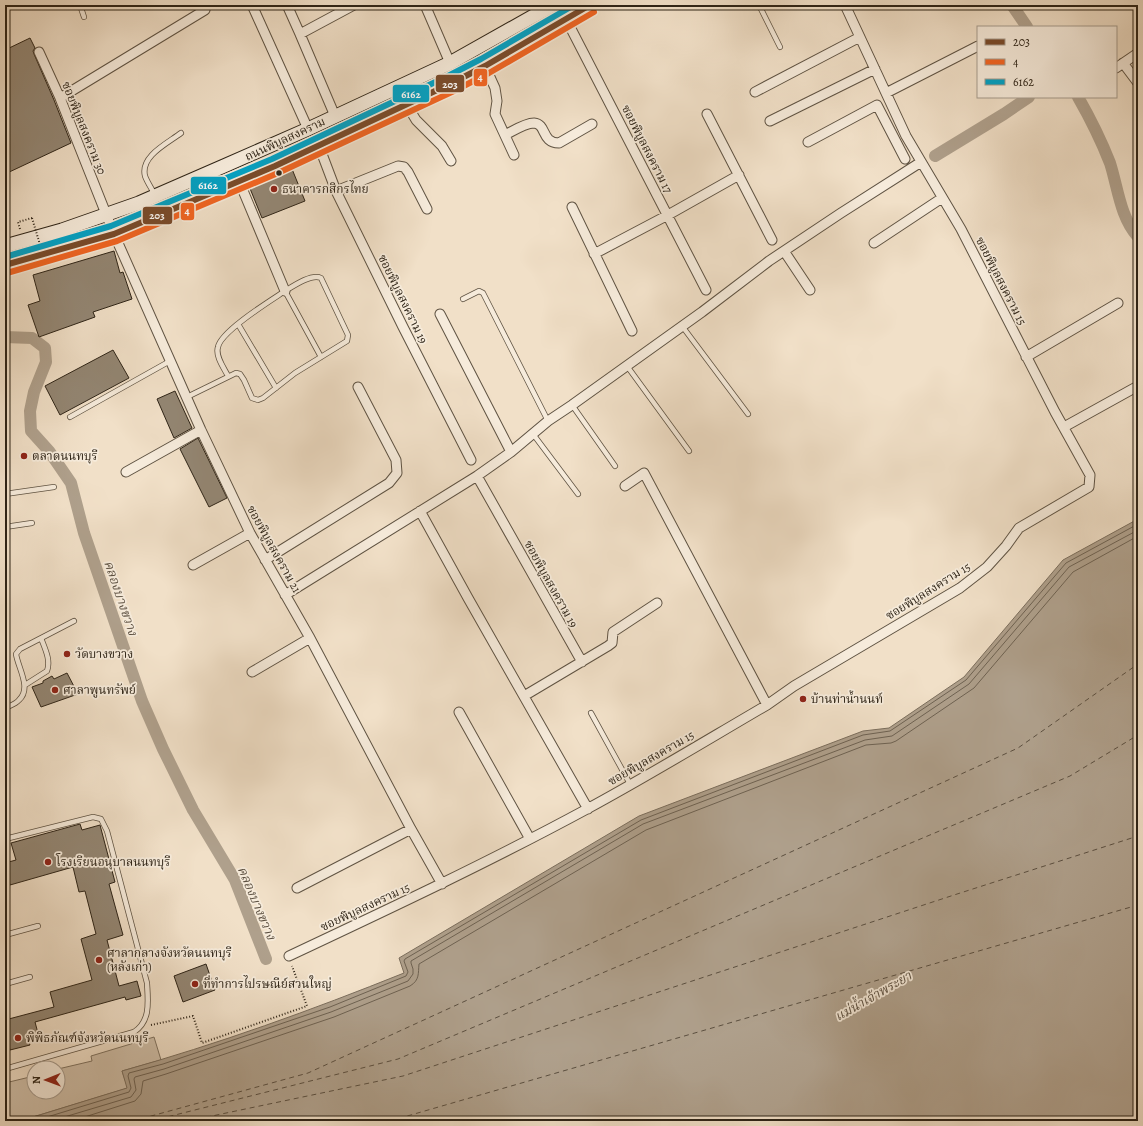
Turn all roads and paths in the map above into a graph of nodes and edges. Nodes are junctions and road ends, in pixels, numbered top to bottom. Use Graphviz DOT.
graph roads {
  1 [pos="80,5"];
  2 [pos="252,5"];
  3 [pos="287,5"];
  4 [pos="354,5"];
  5 [pos="425,5"];
  6 [pos="553,5"];
  7 [pos="590,5"];
  8 [pos="759,5"];
  9 [pos="845,5"];
  10 [pos="537,9"];
  11 [pos="205,10"];
  12 [pos="84,17"];
  13 [pos="566,19"];
  14 [pos="300,34"];
  15 [pos="860,37"];
  16 [pos="780,47"];
  17 [pos="977,47"];
  18 [pos="39,52"];
  19 [pos="1138,53"];
  20 [pos="450,63"];
  21 [pos="485,66"];
  22 [pos="1120,66"];
  23 [pos="874,69"];
  24 [pos="1138,83"];
  25 [pos="755,92"];
  26 [pos="886,93"];
  27 [pos="60,98"];
  28 [pos="407,105"];
  29 [pos="706,114"];
  30 [pos="335,116"];
  31 [pos="770,120"];
  32 [pos="592,124"];
  33 [pos="308,129"];
  34 [pos="181,133"];
  35 [pos="505,135"];
  36 [pos="906,136"];
  37 [pos="896,141"];
  38 [pos="808,142"];
  39 [pos="319,146"];
  40 [pos="514,155"];
  41 [pos="905,159"];
  42 [pos="451,161"];
  43 [pos="921,162"];
  44 [pos="739,175"];
  45 [pos="239,181"];
  46 [pos="336,191"];
  47 [pos="155,195"];
  48 [pos="942,198"];
  49 [pos="572,207"];
  50 [pos="427,209"];
  51 [pos="105,215"];
  52 [pos="668,215"];
  53 [pos="18,222"];
  54 [pos="114,234"];
  55 [pos="772,240"];
  56 [pos="874,243"];
  57 [pos="5,246"];
  58 [pos="784,251"];
  59 [pos="594,254"];
  60 [pos="5,265"];
  61 [pos="46,265"];
  62 [pos="706,290"];
  63 [pos="810,290"];
  64 [pos="285,291"];
  65 [pos="463,299"];
  66 [pos="1118,303"];
  67 [pos="440,314"];
  68 [pos="238,324"];
  69 [pos="682,326"];
  70 [pos="632,331"];
  71 [pos="321,357"];
  72 [pos="1026,357"];
  73 [pos="170,361"];
  74 [pos="627,366"];
  75 [pos="228,376"];
  76 [pos="1138,386"];
  77 [pos="358,387"];
  78 [pos="276,388"];
  79 [pos="187,397"];
  80 [pos="572,406"];
  81 [pos="748,414"];
  82 [pos="70,417"];
  83 [pos="548,421"];
  84 [pos="1064,427"];
  85 [pos="201,430"];
  86 [pos="533,434"];
  87 [pos="689,451"];
  88 [pos="511,452"];
  89 [pos="471,460"];
  90 [pos="615,466"];
  91 [pos="126,472"];
  92 [pos="477,476"];
  93 [pos="625,486"];
  94 [pos="54,487"];
  95 [pos="5,494"];
  96 [pos="578,494"];
  97 [pos="420,511"];
  98 [pos="32,523"];
  99 [pos="5,527"];
  100 [pos="250,533"];
  101 [pos="265,560"];
  102 [pos="193,565"];
  103 [pos="285,595"];
  104 [pos="657,602"];
  105 [pos="74,621"];
  106 [pos="41,638"];
  107 [pos="310,638"];
  108 [pos="582,662"];
  109 [pos="252,672"];
  110 [pos="24,685"];
  111 [pos="524,696"];
  112 [pos="767,705"];
  113 [pos="5,708"];
  114 [pos="460,712"];
  115 [pos="590,713"];
  116 [pos="630,784"];
  117 [pos="588,809"];
  118 [pos="411,829"];
  119 [pos="5,839"];
  120 [pos="530,839"];
  121 [pos="442,884"];
  122 [pos="297,888"];
  123 [pos="38,926"];
  124 [pos="5,935"];
  125 [pos="289,956"];
  126 [pos="30,977"];
  127 [pos="5,984"];
  128 [pos="140,1028"];
  129 [pos="5,1069"];
  1 -- 12 [label="lane"];
  2 -- 33 [label="street"];
  3 -- 14 [label="street"];
  4 -- 14 [label="street"];
  5 -- 20 [label="street"];
  6 -- 10 [label="main road, ถนนพิบูลสงคราม"];
  7 -- 13 [label="main road, ถนนพิบูลสงคราม"];
  8 -- 16 [label="lane"];
  9 -- 15 [label="street, ซอยพิบูลสงคราม 15"];
  10 -- 20 [label="main road, ถนนพิบูลสงคราม"];
  11 -- 27 [label="street"];
  13 -- 21 [label="main road, ถนนพิบูลสงคราม"];
  13 -- 52 [label="street, ซอยพิบูลสงคราม 17"];
  14 -- 30 [label="street"];
  15 -- 23 [label="street, ซอยพิบูลสงคราม 15"];
  15 -- 25 [label="street"];
  17 -- 26 [label="street"];
  18 -- 27 [label="street, ซอยพิบูลสงคราม 30"];
  19 -- 22 [label="street"];
  20 -- 30 [label="main road, ถนนพิบูลสงคราม"];
  21 -- 28 [label="main road, ถนนพิบูลสงคราม"];
  21 -- 35 [label="street"];
  22 -- 24 [label="street"];
  23 -- 26 [label="street, ซอยพิบูลสงคราม 15"];
  23 -- 31 [label="street"];
  26 -- 36 [label="street, ซอยพิบูลสงคราม 15"];
  27 -- 51 [label="street, ซอยพิบูลสงคราม 30"];
  28 -- 39 [label="main road, ถนนพิบูลสงคราม"];
  28 -- 42 [label="street"];
  29 -- 44 [label="street"];
  30 -- 33 [label="main road, ถนนพิบูลสงคราม"];
  32 -- 35 [label="street"];
  33 -- 47 [label="main road, ถนนพิบูลสงคราม"];
  34 -- 47 [label="lane"];
  35 -- 40 [label="street"];
  36 -- 37 [label="street"];
  36 -- 43 [label="street, ซอยพิบูลสงคราม 15"];
  37 -- 38 [label="street"];
  37 -- 41 [label="street"];
  39 -- 45 [label="main road, ถนนพิบูลสงคราม"];
  39 -- 46 [label="street, ซอยพิบูลสงคราม 19"];
  43 -- 48 [label="street, ซอยพิบูลสงคราม 15"];
  43 -- 58 [label="street"];
  44 -- 52 [label="street"];
  44 -- 55 [label="street"];
  45 -- 54 [label="main road, ถนนพิบูลสงคราม"];
  45 -- 64 [label="street"];
  46 -- 50 [label="street"];
  46 -- 89 [label="street, ซอยพิบูลสงคราม 19"];
  47 -- 51 [label="main road, ถนนพิบูลสงคราม"];
  48 -- 56 [label="street"];
  48 -- 72 [label="street, ซอยพิบูลสงคราม 15"];
  49 -- 59 [label="street"];
  51 -- 54 [label="street, ซอยพิบูลสงคราม 21"];
  51 -- 57 [label="main road, ถนนพิบูลสงคราม"];
  52 -- 59 [label="street"];
  52 -- 62 [label="street, ซอยพิบูลสงคราม 17"];
  53 -- 61 [label="path, bridge"];
  54 -- 60 [label="main road, ถนนพิบูลสงคราม"];
  54 -- 73 [label="street, ซอยพิบูลสงคราม 21"];
  58 -- 63 [label="street"];
  58 -- 69 [label="street"];
  59 -- 70 [label="street"];
  64 -- 68 [label="lane"];
  64 -- 71 [label="lane"];
  64 -- 71 [label="lane"];
  65 -- 83 [label="lane"];
  66 -- 72 [label="street"];
  67 -- 88 [label="street"];
  68 -- 75 [label="lane"];
  68 -- 78 [label="lane"];
  69 -- 74 [label="street"];
  69 -- 81 [label="lane"];
  71 -- 78 [label="lane"];
  72 -- 84 [label="street, ซอยพิบูลสงคราม 15"];
  73 -- 79 [label="street, ซอยพิบูลสงคราม 21"];
  73 -- 82 [label="lane"];
  74 -- 80 [label="street"];
  74 -- 87 [label="lane"];
  75 -- 78 [label="lane"];
  75 -- 79 [label="lane"];
  76 -- 84 [label="street"];
  77 -- 101 [label="street"];
  79 -- 85 [label="street, ซอยพิบูลสงคราม 21"];
  80 -- 83 [label="street"];
  80 -- 90 [label="lane"];
  83 -- 86 [label="street"];
  84 -- 112 [label="street, ซอยพิบูลสงคราม 15"];
  85 -- 91 [label="street"];
  85 -- 100 [label="street, ซอยพิบูลสงคราม 21"];
  86 -- 88 [label="street"];
  86 -- 96 [label="lane"];
  88 -- 92 [label="street"];
  92 -- 97 [label="street"];
  92 -- 108 [label="street, ซอยพิบูลสงคราม 19"];
  93 -- 112 [label="street"];
  94 -- 95 [label="lane"];
  97 -- 103 [label="street"];
  97 -- 111 [label="street"];
  98 -- 99 [label="lane"];
  100 -- 101 [label="street, ซอยพิบูลสงคราม 21"];
  100 -- 102 [label="street"];
  101 -- 103 [label="street, ซอยพิบูลสงคราม 21"];
  103 -- 107 [label="street, ซอยพิบูลสงคราม 21"];
  104 -- 108 [label="street"];
  105 -- 106 [label="lane"];
  106 -- 110 [label="lane"];
  106 -- 110 [label="lane"];
  107 -- 109 [label="street"];
  107 -- 118 [label="street, ซอยพิบูลสงคราม 21"];
  108 -- 111 [label="street"];
  110 -- 113 [label="lane"];
  111 -- 117 [label="street"];
  112 -- 116 [label="street, ซอยพิบูลสงคราม 15"];
  114 -- 120 [label="street"];
  115 -- 116 [label="lane"];
  116 -- 117 [label="street, ซอยพิบูลสงคราม 15"];
  117 -- 120 [label="street, ซอยพิบูลสงคราม 15"];
  118 -- 121 [label="street, ซอยพิบูลสงคราม 21"];
  118 -- 122 [label="street"];
  119 -- 128 [label="lane"];
  120 -- 121 [label="street, ซอยพิบูลสงคราม 15"];
  121 -- 125 [label="street, ซอยพิบูลสงคราม 15"];
  123 -- 124 [label="lane"];
  125 -- 128 [label="path"];
  126 -- 127 [label="lane"];
  128 -- 129 [label="lane"];
}
